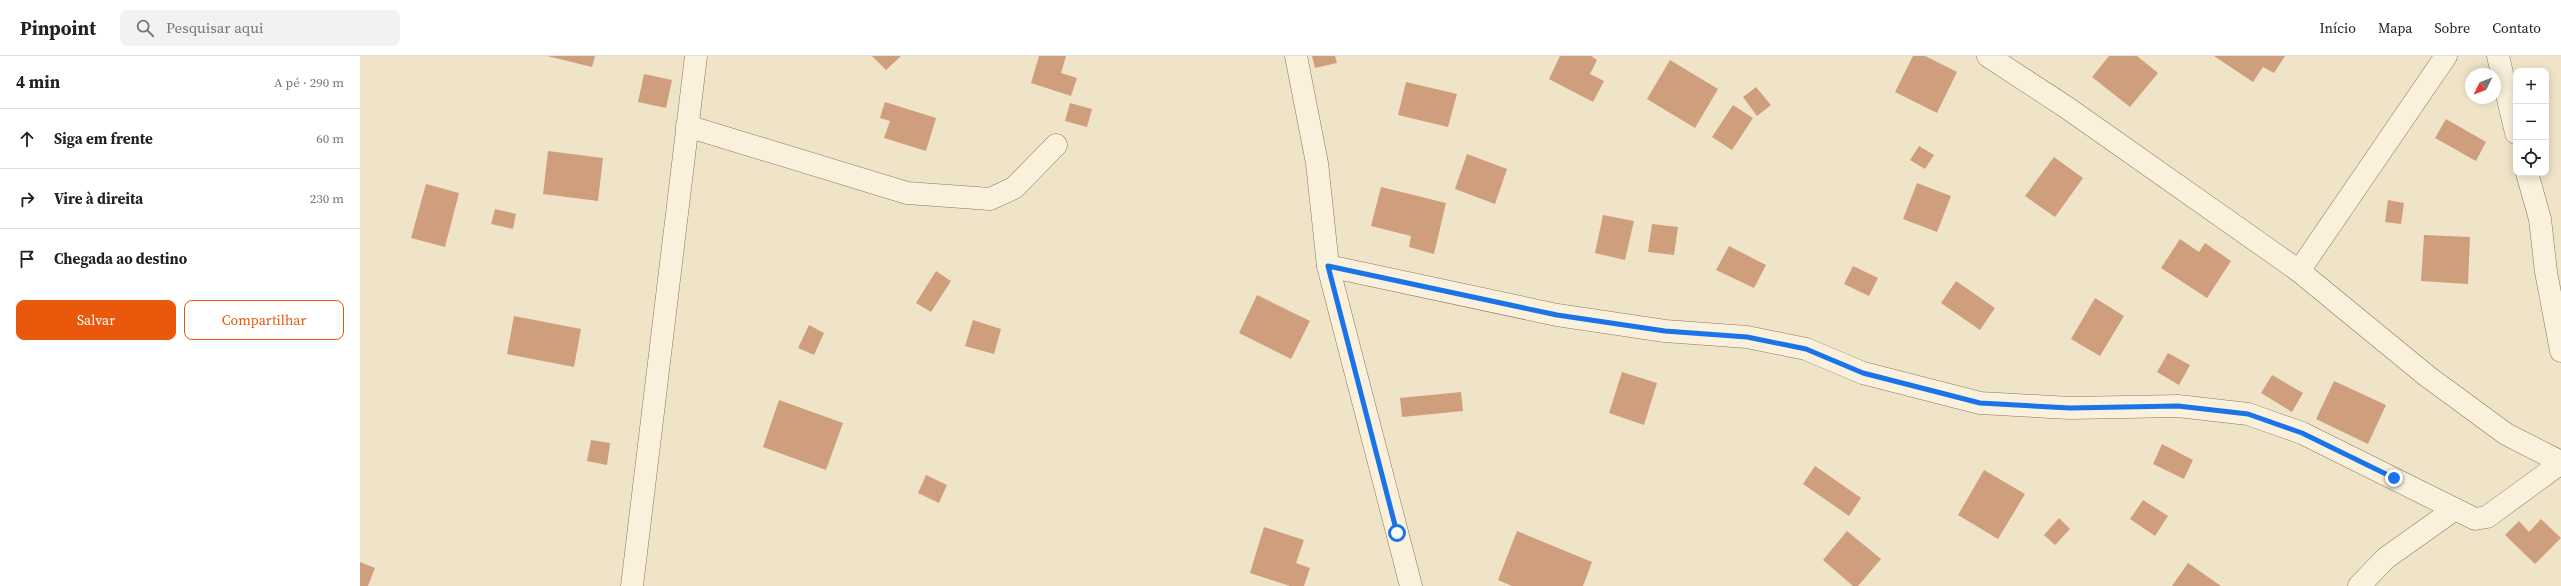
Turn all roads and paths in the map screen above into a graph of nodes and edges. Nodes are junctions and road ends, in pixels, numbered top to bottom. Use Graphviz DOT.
graph roads {
  1 [pos="696,56"];
  2 [pos="1296,56"];
  3 [pos="1988,56"];
  4 [pos="2446,56"];
  5 [pos="2498,56"];
  6 [pos="2513,120"];
  7 [pos="687,126"];
  8 [pos="1056,145"];
  9 [pos="2528,176"];
  10 [pos="1328,266"];
  11 [pos="2299,271"];
  12 [pos="2561,351"];
  13 [pos="2561,463"];
  14 [pos="2455,509"];
  15 [pos="632,586"];
  16 [pos="1411,586"];
  17 [pos="2359,586"];
  1 -- 7 [label="street"];
  2 -- 10 [label="street"];
  3 -- 11 [label="street"];
  4 -- 11 [label="street"];
  5 -- 6 [label="street"];
  7 -- 8 [label="street"];
  7 -- 15 [label="street"];
  9 -- 12 [label="street"];
  10 -- 14 [label="street"];
  10 -- 16 [label="street"];
  11 -- 13 [label="street"];
  13 -- 14 [label="street"];
  14 -- 17 [label="street"];
}
